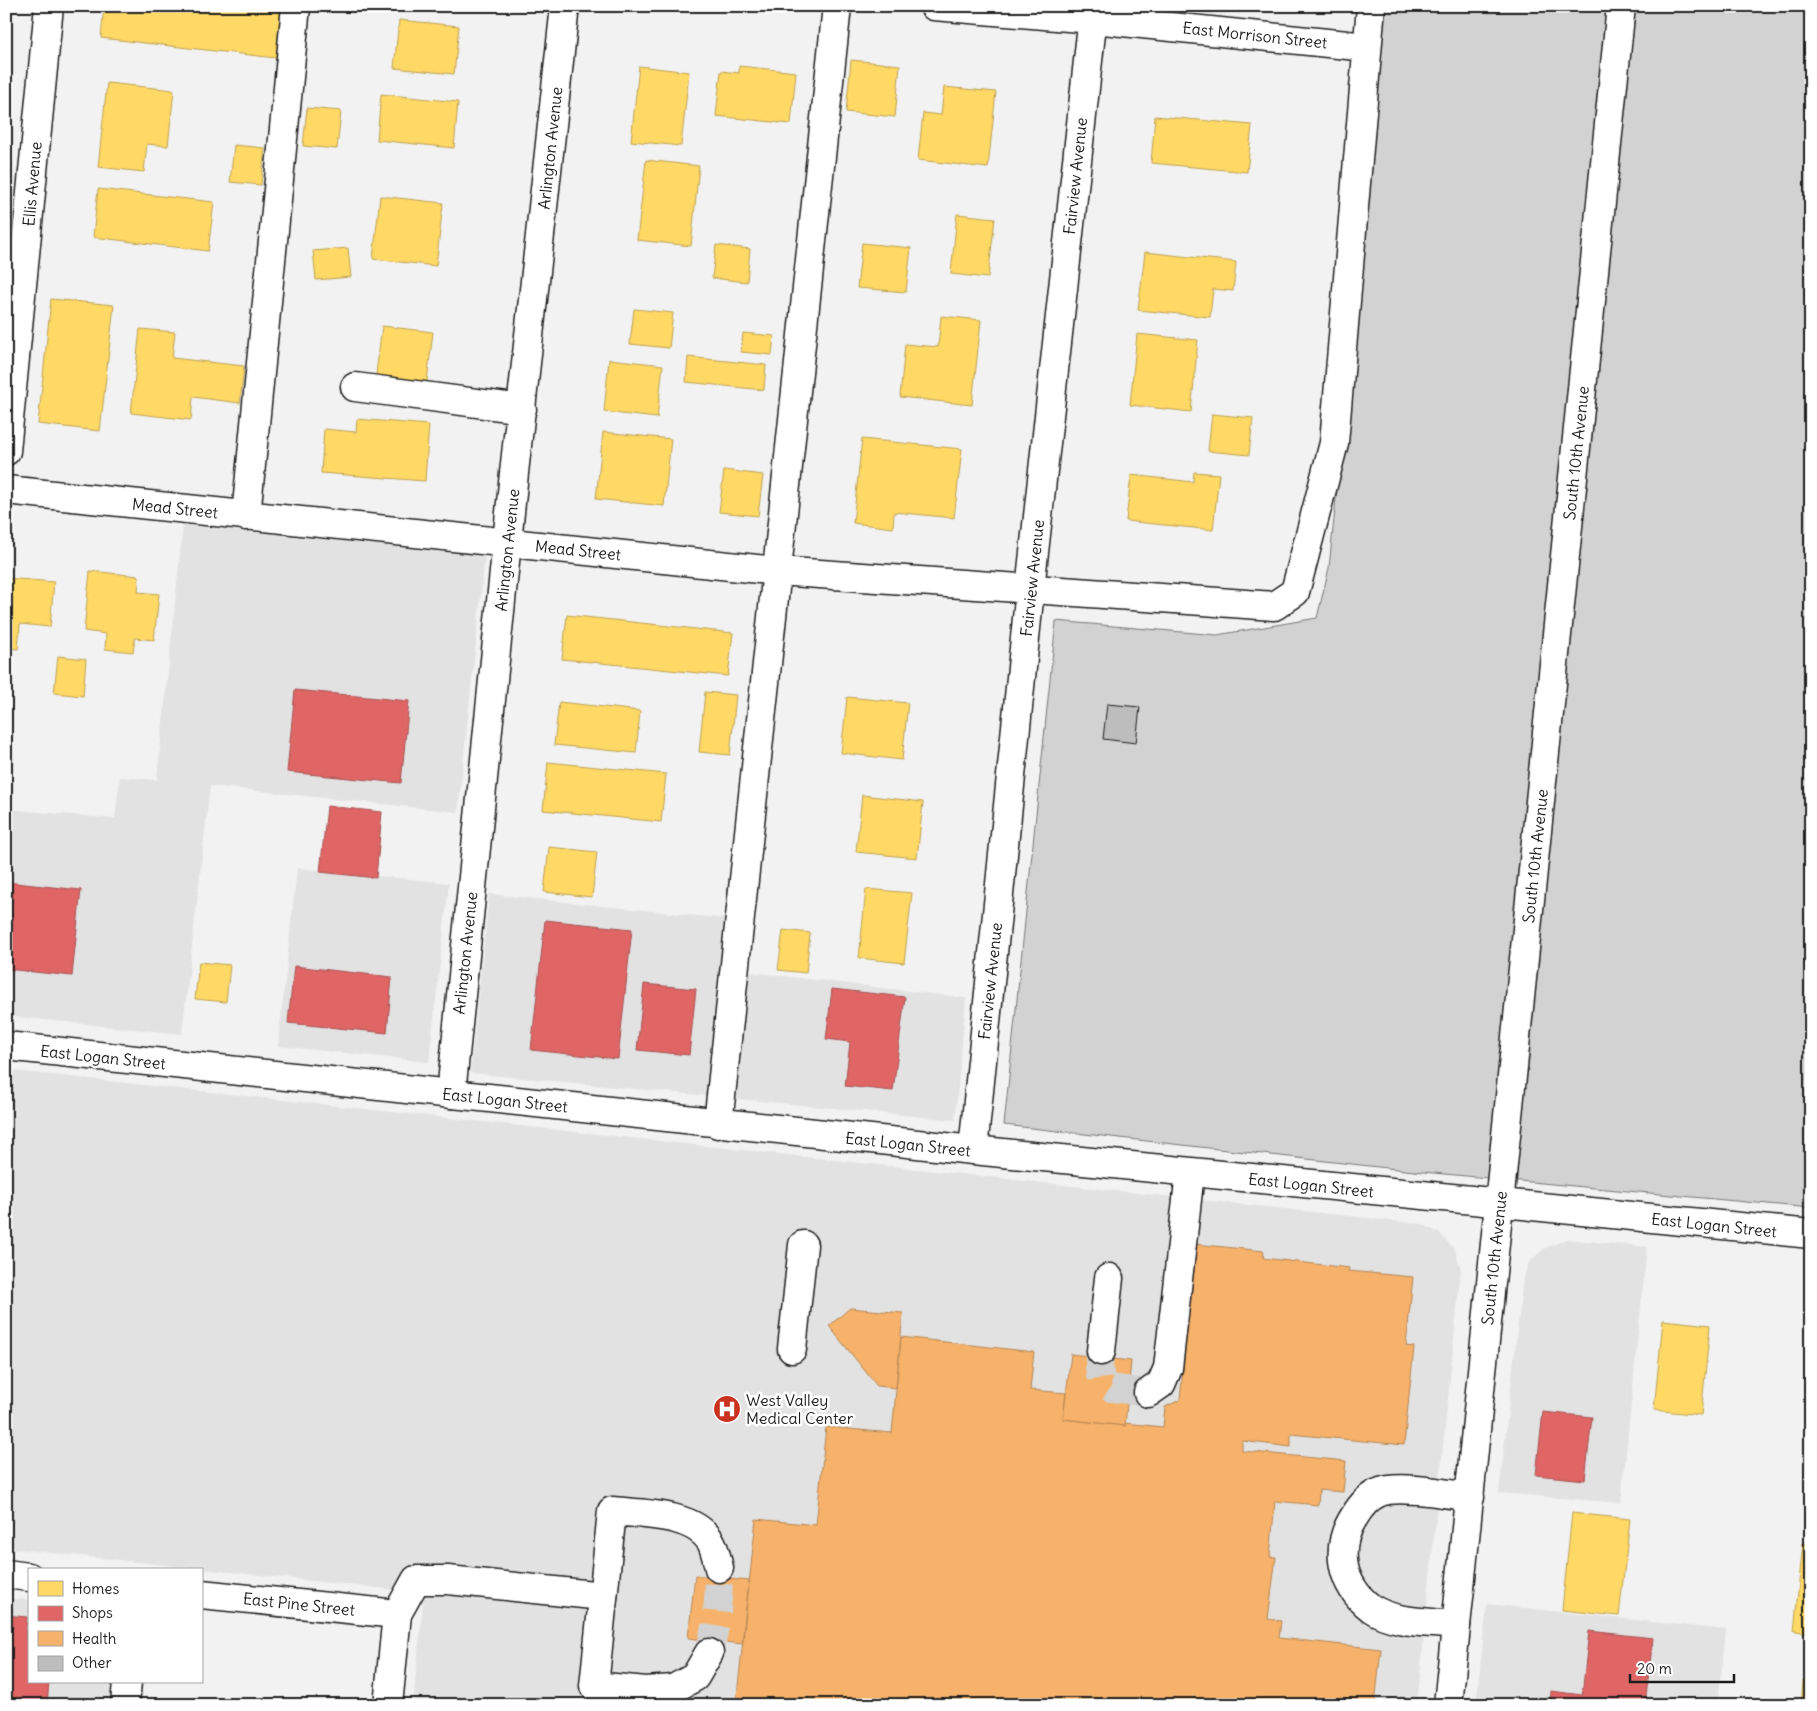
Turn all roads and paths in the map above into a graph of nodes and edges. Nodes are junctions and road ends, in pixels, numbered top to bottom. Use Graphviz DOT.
graph roads {
  1 [pos="49,6"];
  2 [pos="296,6"];
  3 [pos="565,6"];
  4 [pos="837,6"];
  5 [pos="934,6"];
  6 [pos="1371,6"];
  7 [pos="1621,6"];
  8 [pos="1093,12"];
  9 [pos="1367,47"];
  10 [pos="355,387"];
  11 [pos="522,409"];
  12 [pos="6,451"];
  13 [pos="6,490"];
  14 [pos="246,516"];
  15 [pos="508,543"];
  16 [pos="777,571"];
  17 [pos="1030,589"];
  18 [pos="6,1046"];
  19 [pos="451,1094"];
  20 [pos="718,1124"];
  21 [pos="973,1150"];
  22 [pos="1190,1173"];
  23 [pos="1500,1204"];
  24 [pos="1811,1234"];
  25 [pos="803,1245"];
  26 [pos="1108,1278"];
  27 [pos="792,1349"];
  28 [pos="1101,1351"];
  29 [pos="1148,1393"];
  30 [pos="1470,1496"];
  31 [pos="719,1568"];
  32 [pos="6,1574"];
  33 [pos="28,1576"];
  34 [pos="202,1594"];
  35 [pos="602,1596"];
  36 [pos="397,1614"];
  37 [pos="1456,1625"];
  38 [pos="709,1653"];
  39 [pos="127,1684"];
  40 [pos="124,1705"];
  41 [pos="388,1705"];
  42 [pos="1448,1705"];
  1 -- 12 [label="street, Ellis Avenue"];
  2 -- 14 [label="street"];
  3 -- 11 [label="street, Arlington Avenue"];
  4 -- 16 [label="street"];
  5 -- 8 [label="street, East Morrison Street"];
  6 -- 9 [label="street, Mead Street"];
  7 -- 23 [label="street, South 10th Avenue"];
  8 -- 9 [label="street, East Morrison Street"];
  8 -- 17 [label="street, Fairview Avenue"];
  9 -- 17 [label="street, Mead Street"];
  10 -- 11 [label="street"];
  11 -- 15 [label="street, Arlington Avenue"];
  13 -- 14 [label="street, Mead Street"];
  14 -- 15 [label="street, Mead Street"];
  15 -- 16 [label="street, Mead Street"];
  15 -- 19 [label="street, Arlington Avenue"];
  16 -- 17 [label="street, Mead Street"];
  16 -- 20 [label="street"];
  17 -- 21 [label="street, Fairview Avenue"];
  18 -- 19 [label="street, East Logan Street"];
  19 -- 20 [label="street, East Logan Street"];
  20 -- 21 [label="street, East Logan Street"];
  21 -- 22 [label="street, East Logan Street"];
  22 -- 23 [label="street, East Logan Street"];
  22 -- 29 [label="street"];
  23 -- 24 [label="street, East Logan Street"];
  23 -- 30 [label="street, South 10th Avenue"];
  25 -- 27 [label="street"];
  26 -- 28 [label="street"];
  30 -- 37 [label="street, South 10th Avenue"];
  30 -- 37 [label="street"];
  31 -- 35 [label="street"];
  32 -- 33 [label="street"];
  34 -- 36 [label="street, East Pine Street"];
  35 -- 36 [label="street"];
  35 -- 38 [label="street"];
  36 -- 41 [label="street"];
  37 -- 42 [label="street, South 10th Avenue"];
  39 -- 40 [label="street"];
}
